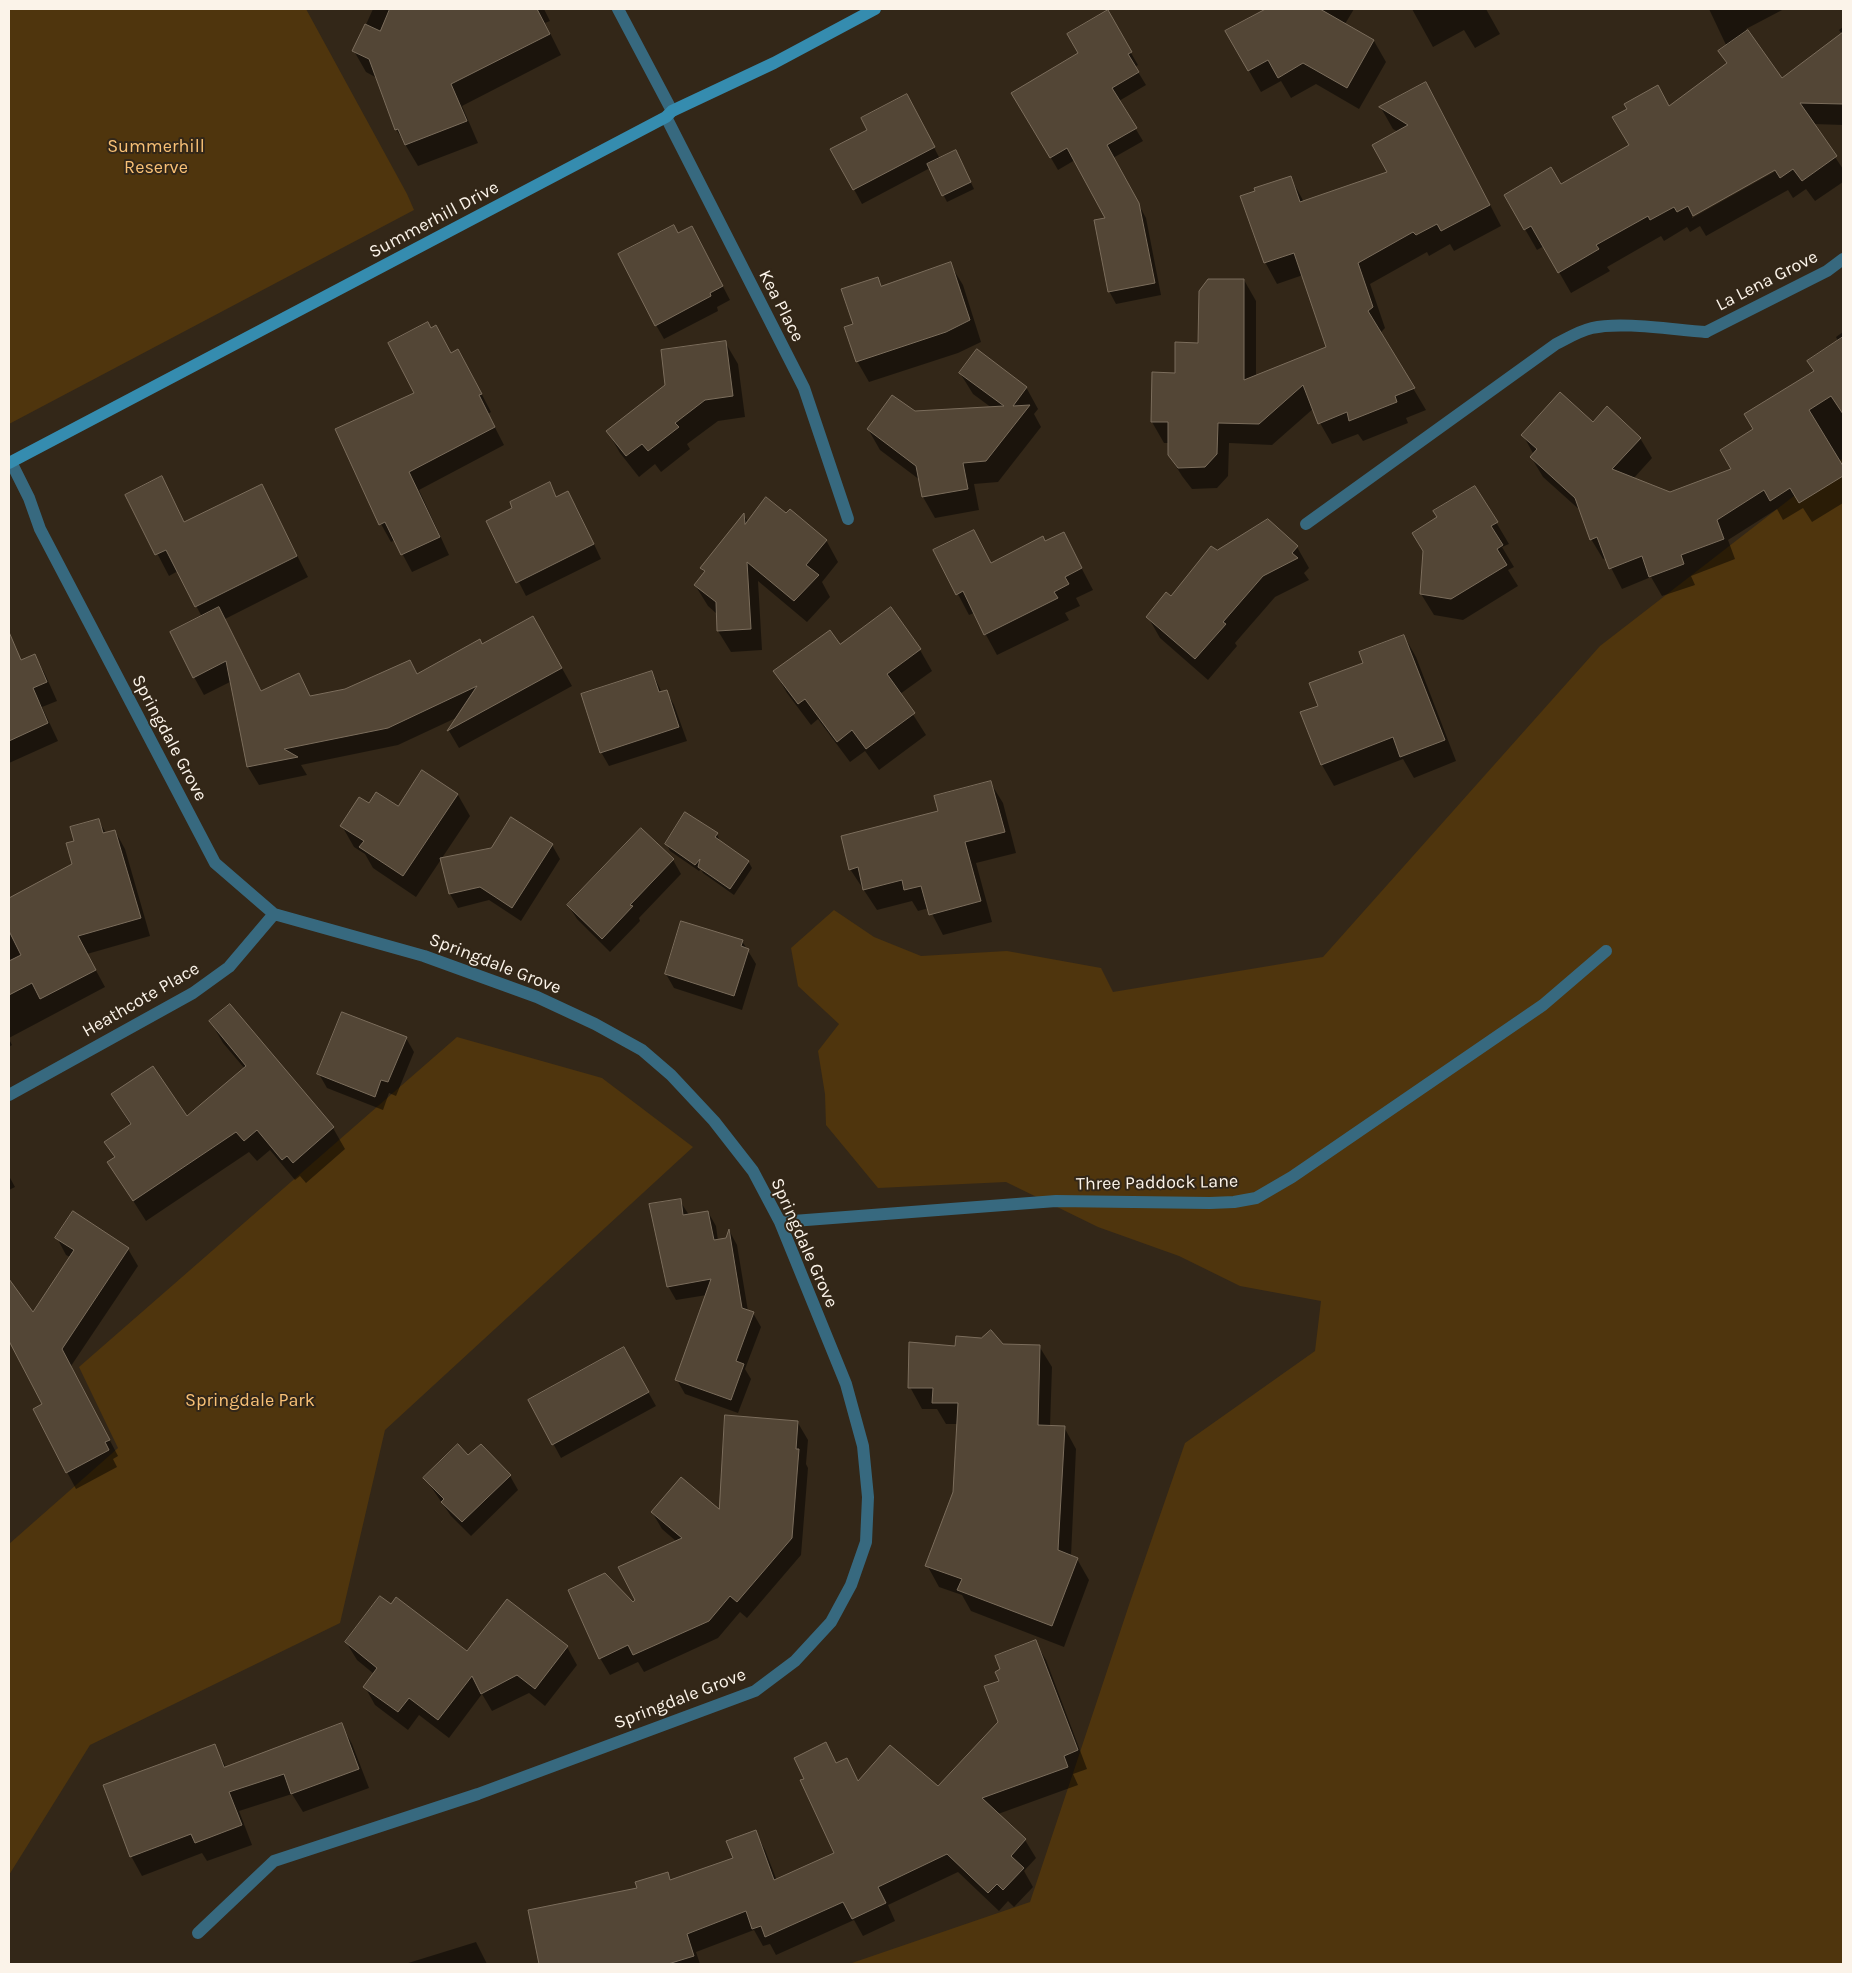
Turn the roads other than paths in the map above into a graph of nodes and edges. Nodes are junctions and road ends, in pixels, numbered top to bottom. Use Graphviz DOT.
graph roads {
  1 [pos="618,9"];
  2 [pos="875,9"];
  3 [pos="669,114"];
  4 [pos="1843,259"];
  5 [pos="10,463"];
  6 [pos="848,519"];
  7 [pos="1306,524"];
  8 [pos="274,914"];
  9 [pos="1606,951"];
  10 [pos="9,1095"];
  11 [pos="780,1222"];
  12 [pos="198,1933"];
  1 -- 3 [label="street, Kea Place"];
  2 -- 3 [label="main road, Summerhill Drive"];
  3 -- 5 [label="main road, Summerhill Drive"];
  3 -- 6 [label="street, Kea Place"];
  4 -- 7 [label="street, La Lena Grove"];
  5 -- 8 [label="street, Springdale Grove"];
  8 -- 10 [label="street, Heathcote Place"];
  8 -- 11 [label="street, Springdale Grove"];
  9 -- 11 [label="street, Three Paddock Lane"];
  11 -- 12 [label="street, Springdale Grove"];
}
